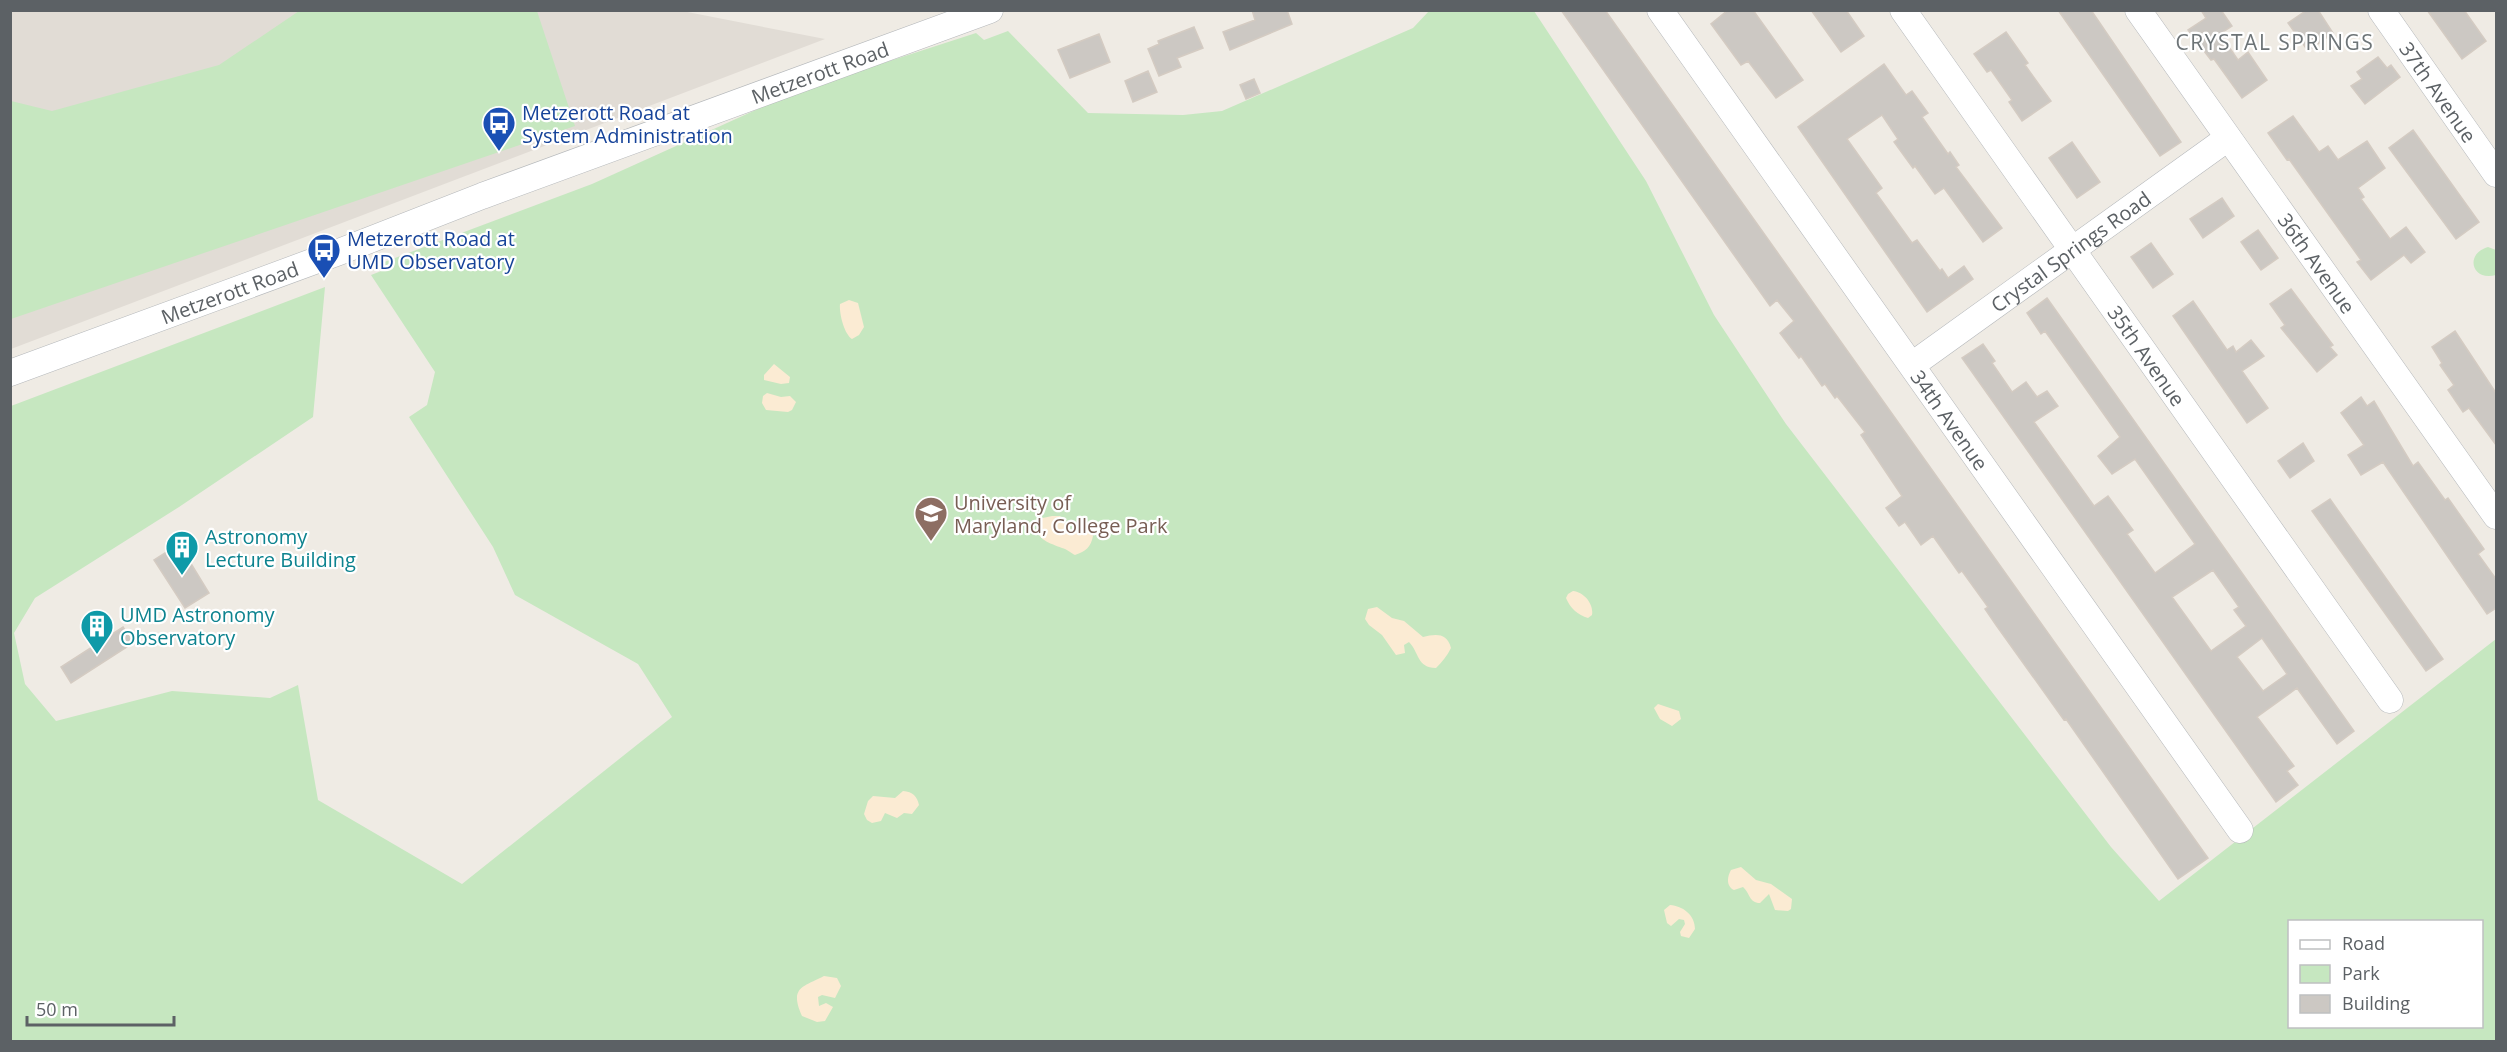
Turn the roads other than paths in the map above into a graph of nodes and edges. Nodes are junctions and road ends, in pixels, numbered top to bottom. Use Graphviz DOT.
graph roads {
  1 [pos="990,10"];
  2 [pos="1660,10"];
  3 [pos="1903,10"];
  4 [pos="2138,10"];
  5 [pos="2381,10"];
  6 [pos="2229,138"];
  7 [pos="2496,174"];
  8 [pos="2072,250"];
  9 [pos="1912,365"];
  10 [pos="10,374"];
  11 [pos="2496,516"];
  12 [pos="2390,700"];
  13 [pos="2240,830"];
  1 -- 10 [label="street, Metzerott Road"];
  2 -- 9 [label="street, 34th Avenue"];
  3 -- 8 [label="street, 35th Avenue"];
  4 -- 6 [label="street, 36th Avenue"];
  5 -- 7 [label="street, 37th Avenue"];
  6 -- 8 [label="street, Crystal Springs Road"];
  6 -- 11 [label="street, 36th Avenue"];
  8 -- 9 [label="street, Crystal Springs Road"];
  8 -- 12 [label="street, 35th Avenue"];
  9 -- 13 [label="street, 34th Avenue"];
}
